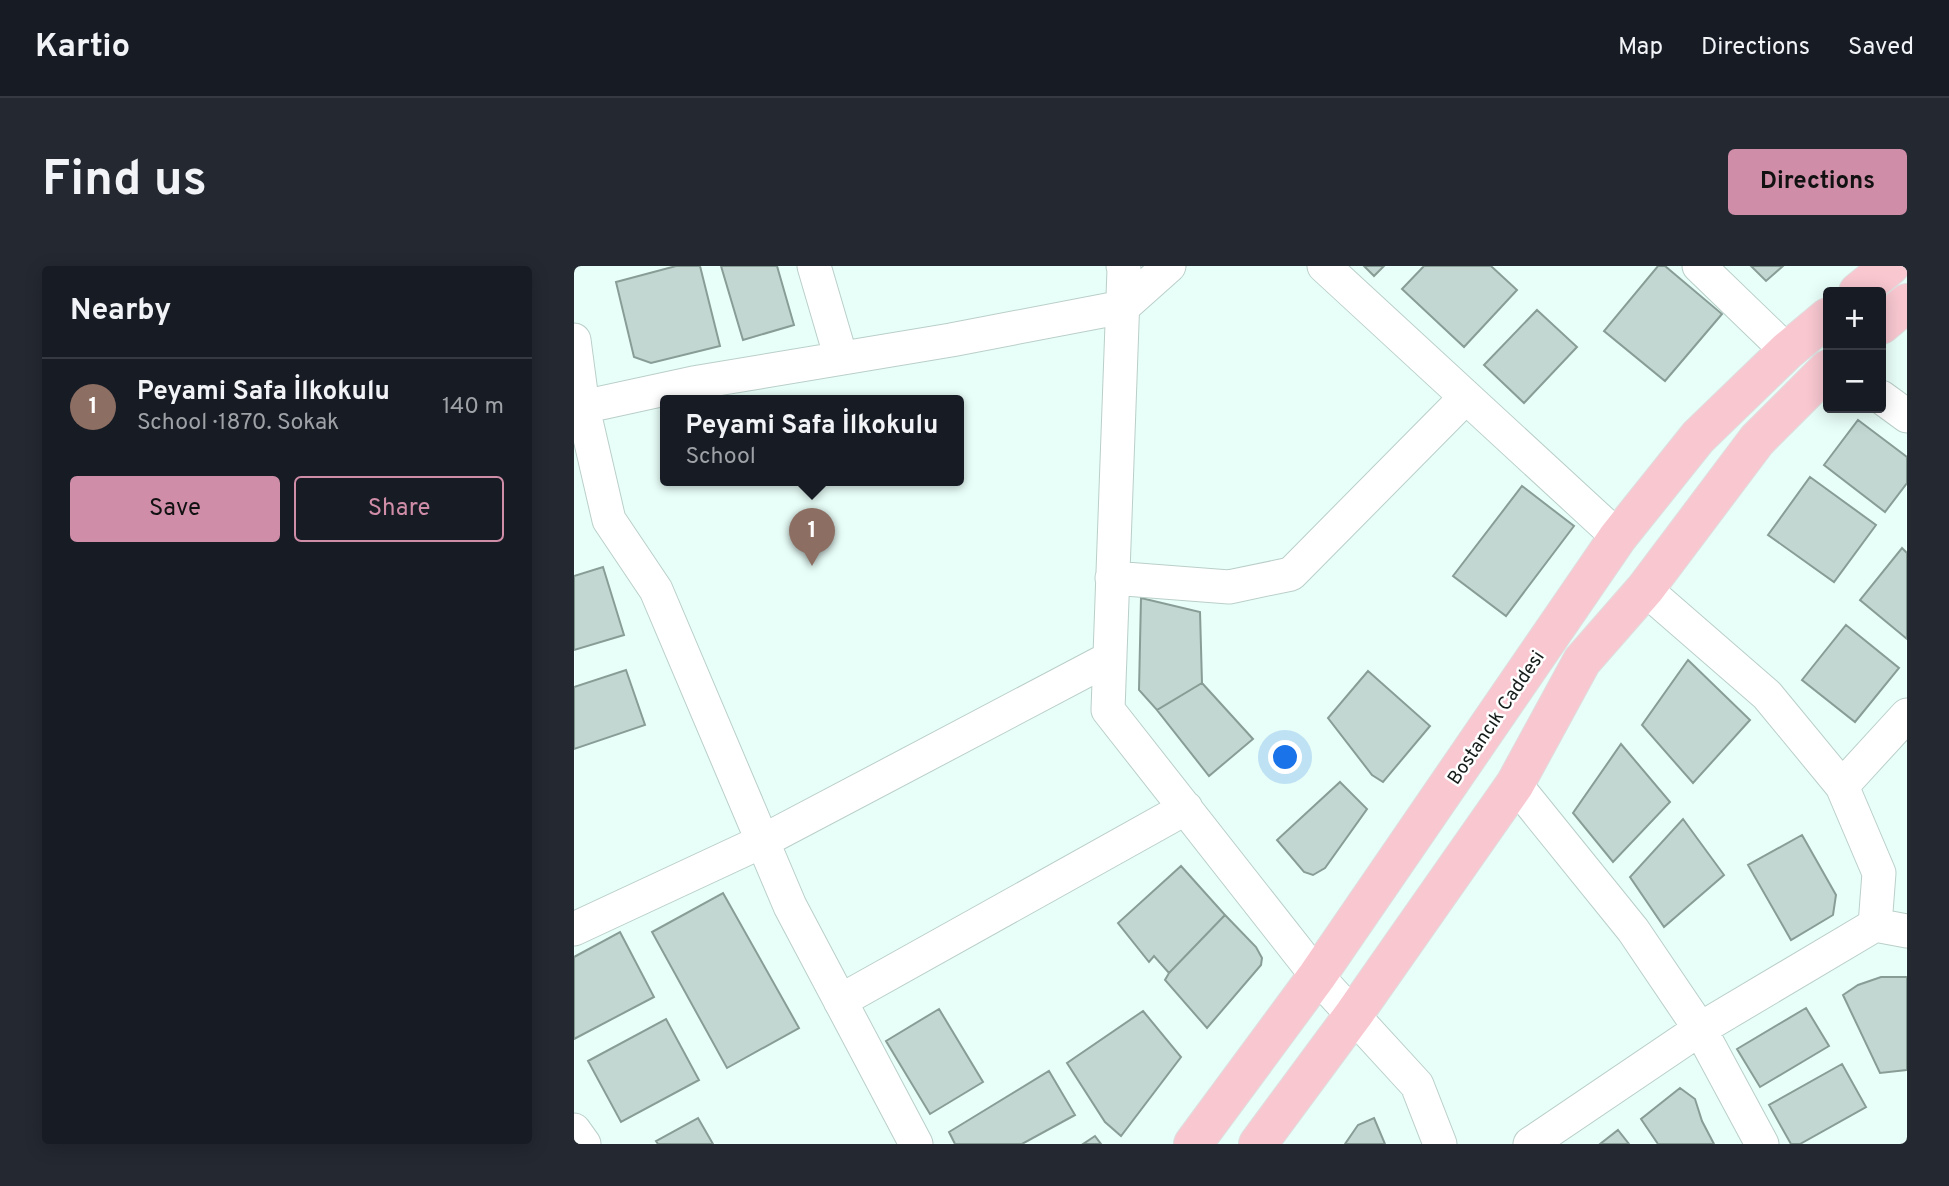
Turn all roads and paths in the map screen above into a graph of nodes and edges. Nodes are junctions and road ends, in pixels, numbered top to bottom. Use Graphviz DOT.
graph roads {
  1 [pos="814,266"];
  2 [pos="1123,266"];
  3 [pos="1169,266"];
  4 [pos="1324,266"];
  5 [pos="1699,266"];
  6 [pos="1890,266"];
  7 [pos="1864,287"];
  8 [pos="1907,303"];
  9 [pos="1123,307"];
  10 [pos="1823,321"];
  11 [pos="1886,321"];
  12 [pos="574,340"];
  13 [pos="1787,351"];
  14 [pos="841,358"];
  15 [pos="1823,374"];
  16 [pos="1466,397"];
  17 [pos="1886,401"];
  18 [pos="579,408"];
  19 [pos="1907,416"];
  20 [pos="1618,537"];
  21 [pos="1112,578"];
  22 [pos="1645,589"];
  23 [pos="1110,658"];
  24 [pos="1907,715"];
  25 [pos="1515,784"];
  26 [pos="1842,786"];
  27 [pos="1185,808"];
  28 [pos="763,841"];
  29 [pos="1891,928"];
  30 [pos="574,929"];
  31 [pos="1317,976"];
  32 [pos="840,1001"];
  33 [pos="1354,1014"];
  34 [pos="1700,1029"];
  35 [pos="574,1130"];
  36 [pos="584,1144"];
  37 [pos="916,1144"];
  38 [pos="1193,1144"];
  39 [pos="1258,1144"];
  40 [pos="1440,1144"];
  41 [pos="1530,1144"];
  42 [pos="1762,1144"];
  1 -- 14 [label="street"];
  2 -- 9 [label="street"];
  3 -- 9 [label="street"];
  4 -- 16 [label="street"];
  5 -- 13 [label="street"];
  6 -- 7 [label="main road"];
  8 -- 11 [label="main road"];
  9 -- 14 [label="street"];
  9 -- 21 [label="street"];
  10 -- 13 [label="main road, Bostancık Caddesi"];
  12 -- 18 [label="street"];
  13 -- 20 [label="main road, Bostancık Caddesi"];
  14 -- 18 [label="street"];
  15 -- 22 [label="main road"];
  16 -- 20 [label="street"];
  16 -- 21 [label="street"];
  17 -- 19 [label="street"];
  18 -- 28 [label="street"];
  20 -- 31 [label="main road, Bostancık Caddesi"];
  21 -- 23 [label="street"];
  22 -- 25 [label="main road"];
  22 -- 26 [label="street"];
  23 -- 27 [label="street"];
  23 -- 28 [label="street"];
  24 -- 26 [label="street"];
  25 -- 33 [label="main road"];
  25 -- 34 [label="street"];
  26 -- 29 [label="street"];
  27 -- 31 [label="street"];
  27 -- 32 [label="street"];
  28 -- 30 [label="street"];
  28 -- 32 [label="street"];
  29 -- 34 [label="street"];
  31 -- 33 [label="street"];
  31 -- 38 [label="main road, Bostancık Caddesi"];
  32 -- 37 [label="street"];
  33 -- 39 [label="main road"];
  33 -- 40 [label="street"];
  34 -- 41 [label="street"];
  34 -- 42 [label="street"];
  35 -- 36 [label="street"];
}
